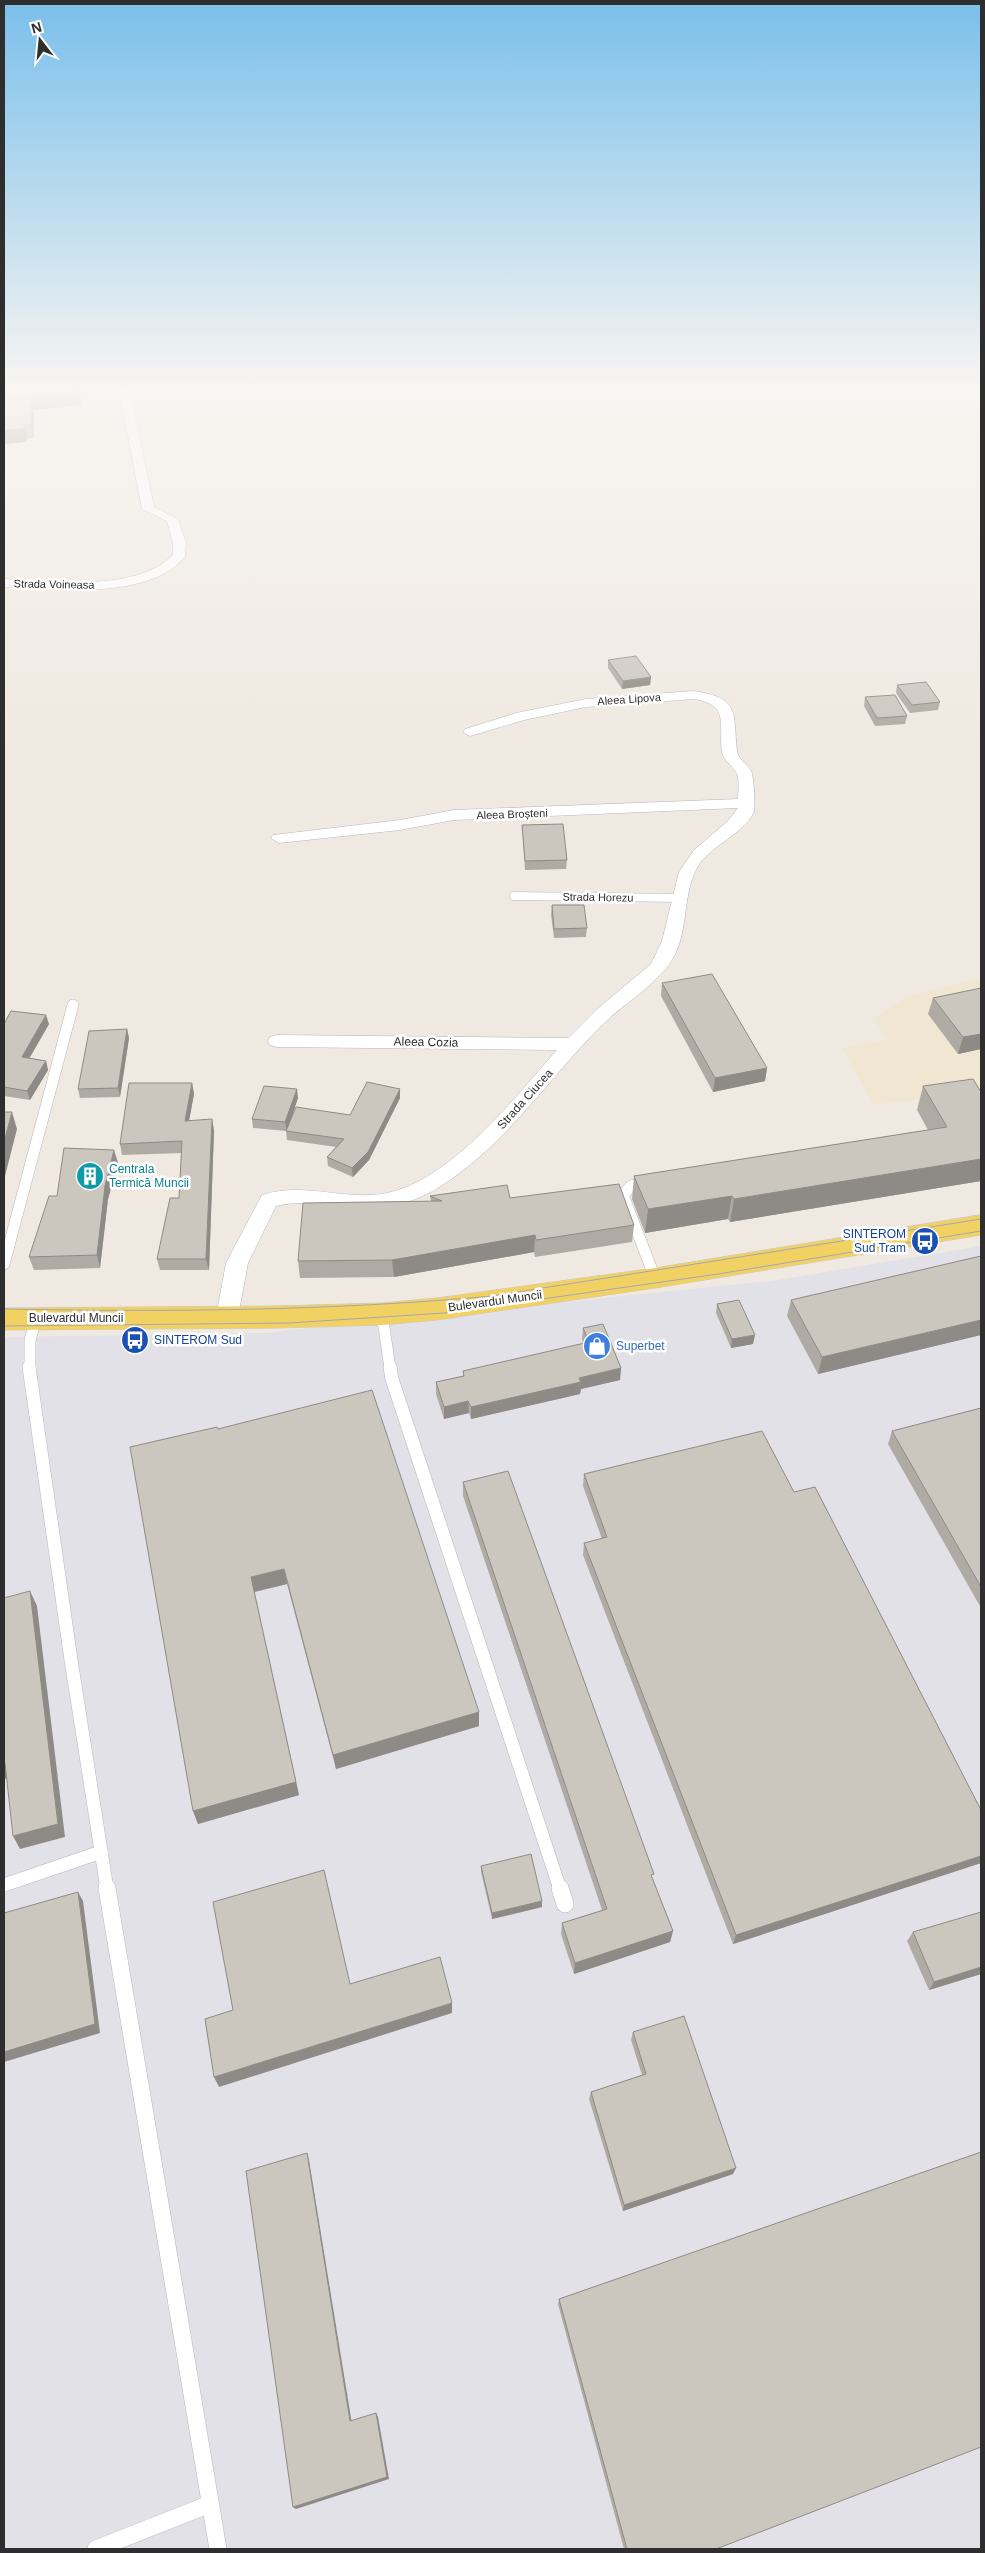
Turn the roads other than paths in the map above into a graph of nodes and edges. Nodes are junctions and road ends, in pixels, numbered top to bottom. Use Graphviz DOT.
graph roads {
  1 [pos="148,507"];
  2 [pos="4,583"];
  3 [pos="470,732"];
  4 [pos="747,803"];
  5 [pos="279,838"];
  6 [pos="514,896"];
  7 [pos="681,898"];
  8 [pos="73,1005"];
  9 [pos="277,1041"];
  10 [pos="574,1044"];
  11 [pos="660,1180"];
  12 [pos="981,1225"];
  13 [pos="4,1264"];
  14 [pos="655,1278"];
  15 [pos="36,1314"];
  16 [pos="382,1314"];
  17 [pos="226,1317"];
  18 [pos="4,1319"];
  19 [pos="101,1852"];
  20 [pos="4,1885"];
  21 [pos="565,1904"];
  22 [pos="210,2504"];
  23 [pos="96,2549"];
  24 [pos="218,2549"];
  1 -- 2 [label="street, Strada Voineasa"];
  3 -- 4 [label="street, Aleea Lipova"];
  4 -- 5 [label="street, Aleea Broșteni"];
  4 -- 7 [label="street, Strada Ciucea"];
  6 -- 7 [label="lane, Strada Horezu"];
  7 -- 10 [label="street, Strada Ciucea"];
  8 -- 13 [label="lane"];
  9 -- 10 [label="street, Aleea Cozia"];
  10 -- 17 [label="street, Strada Ciucea"];
  11 -- 14 [label="lane"];
  12 -- 14 [label="main road, Bulevardul Muncii"];
  14 -- 16 [label="main road, Bulevardul Muncii"];
  15 -- 17 [label="main road, Bulevardul Muncii"];
  15 -- 18 [label="main road, Bulevardul Muncii"];
  15 -- 19 [label="lane"];
  16 -- 17 [label="main road, Bulevardul Muncii"];
  16 -- 21 [label="lane"];
  19 -- 20 [label="lane"];
  19 -- 22 [label="lane"];
  22 -- 23 [label="lane"];
  22 -- 24 [label="lane"];
}
